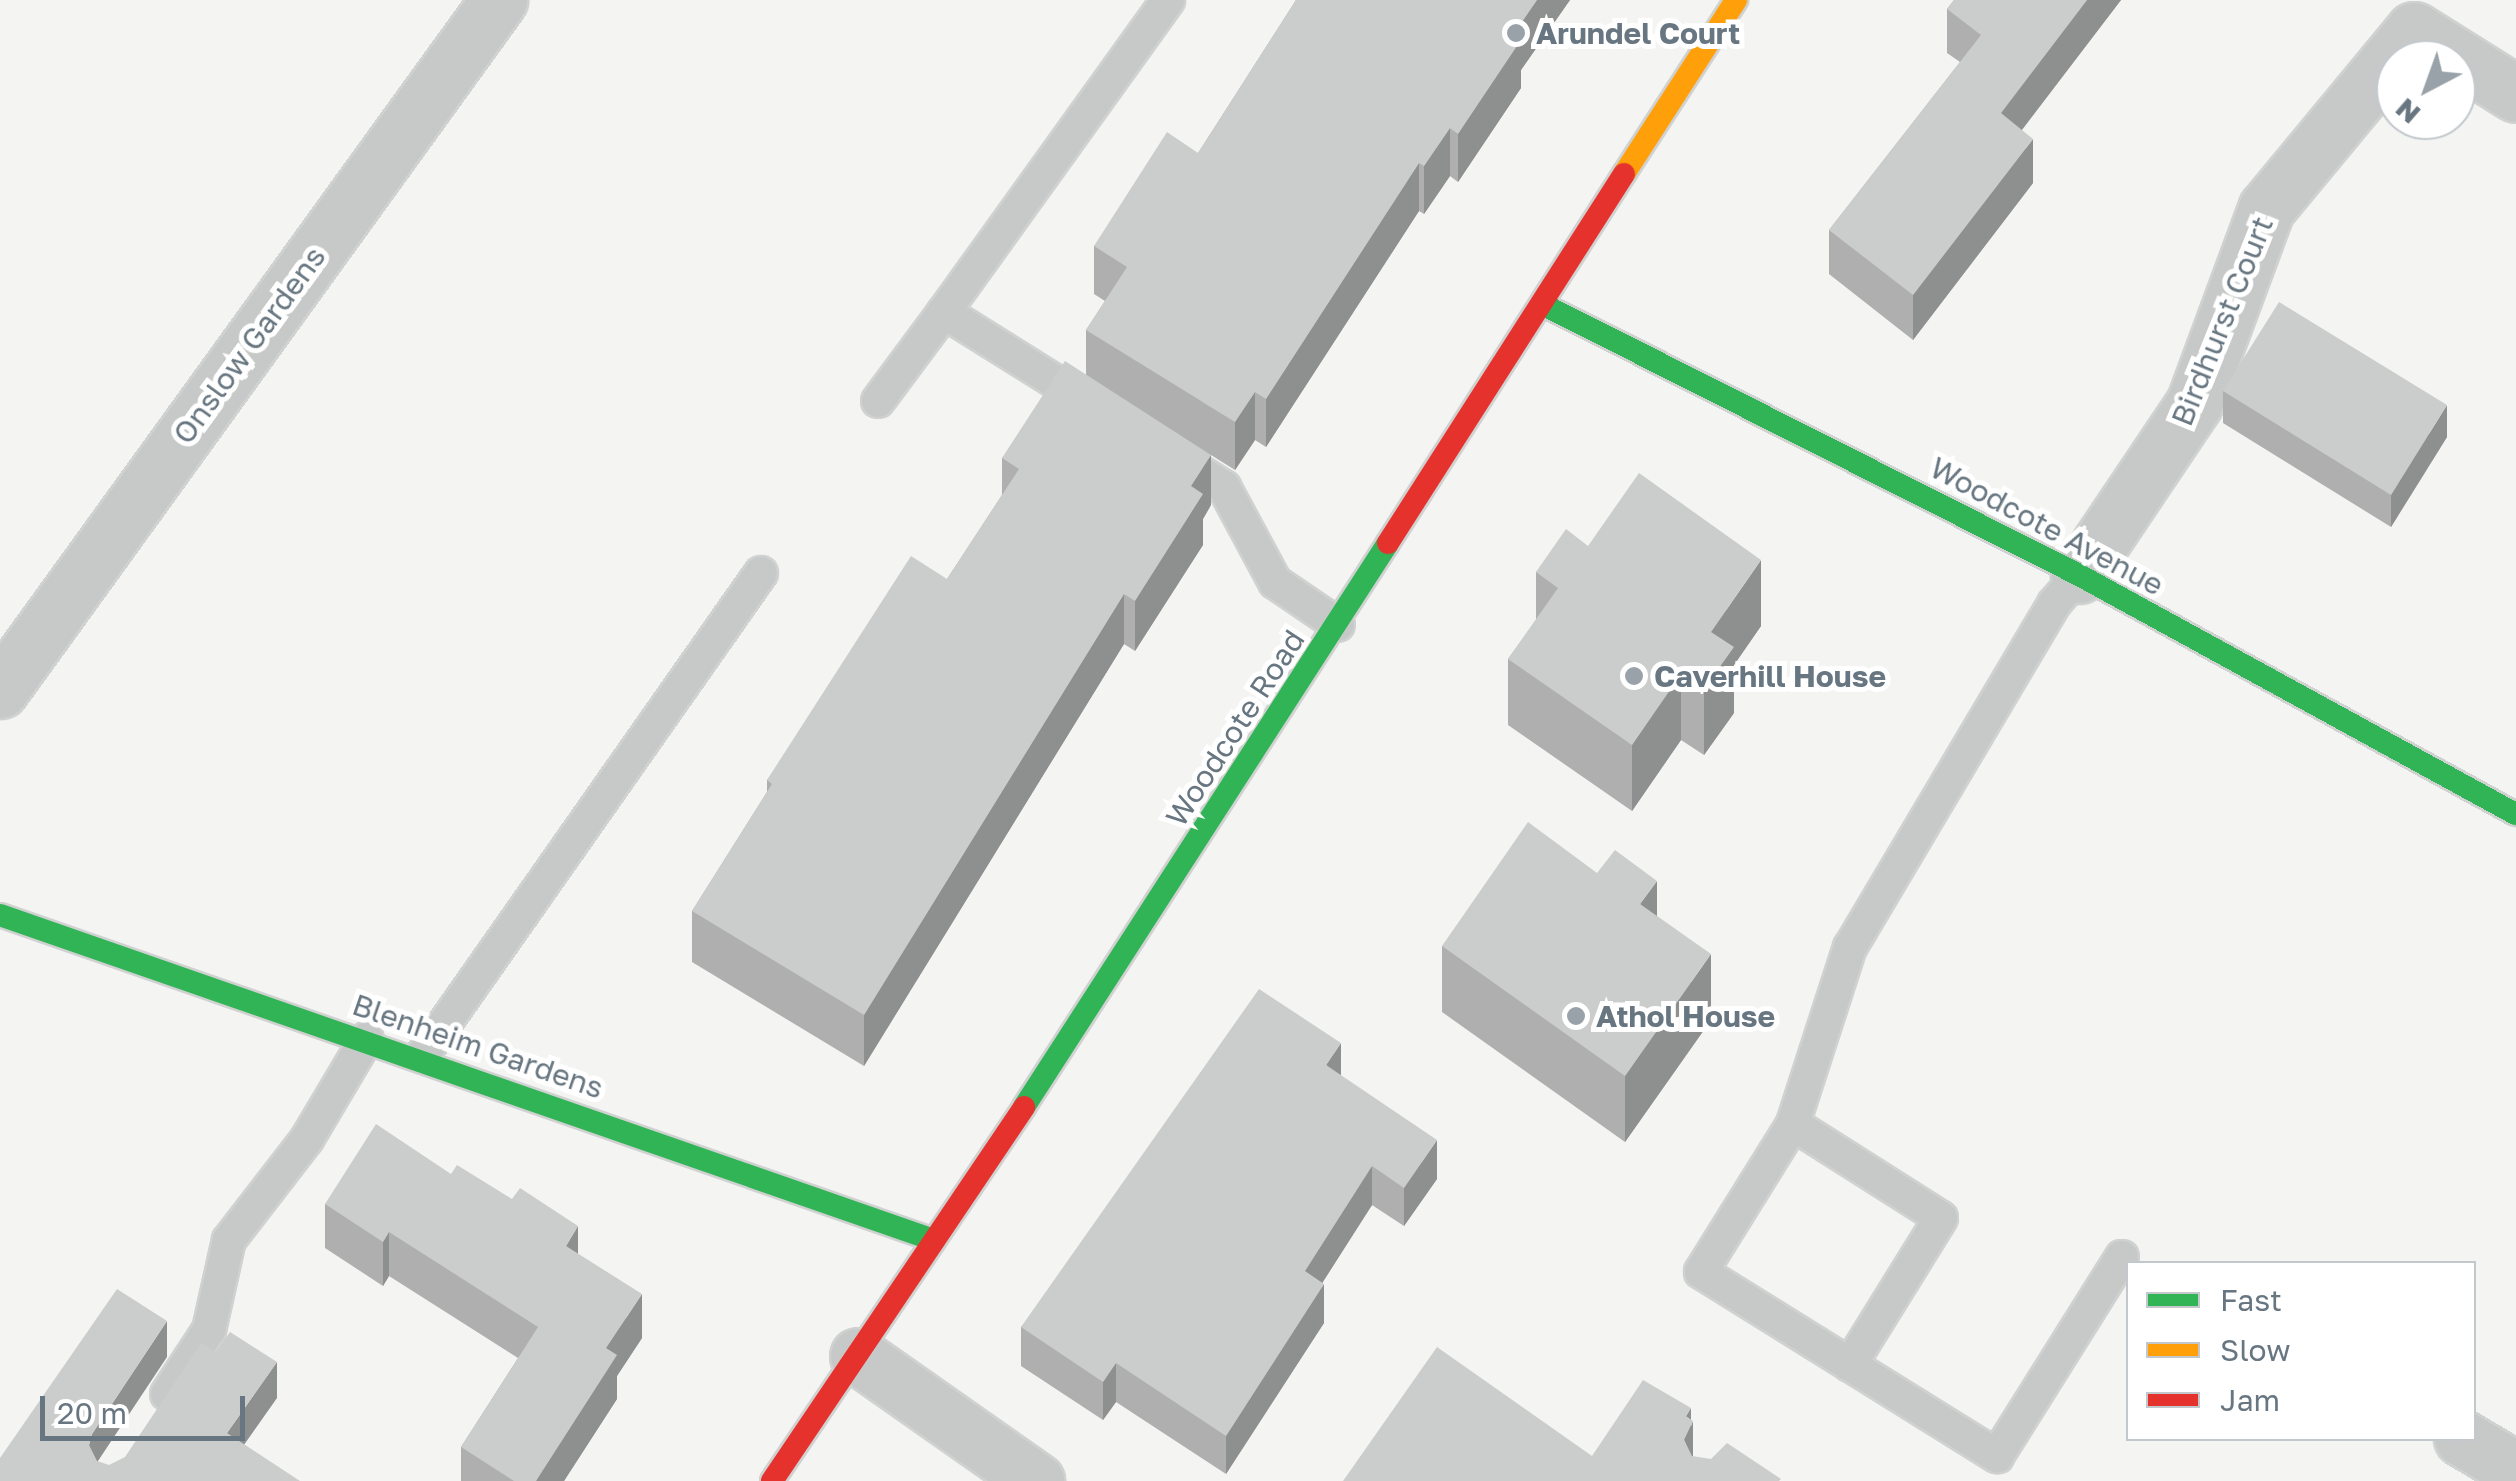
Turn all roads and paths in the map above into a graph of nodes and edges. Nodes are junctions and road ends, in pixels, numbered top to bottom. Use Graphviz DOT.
graph roads {
  1 [pos="499,0"];
  2 [pos="1168,0"];
  3 [pos="1736,0"];
  4 [pos="2516,94"];
  5 [pos="1544,304"];
  6 [pos="944,312"];
  7 [pos="878,401"];
  8 [pos="1109,415"];
  9 [pos="1142,436"];
  10 [pos="761,573"];
  11 [pos="2079,574"];
  12 [pos="1338,625"];
  13 [pos="0,690"];
  14 [pos="2516,814"];
  15 [pos="0,914"];
  16 [pos="367,1038"];
  17 [pos="422,1056"];
  18 [pos="1793,1124"];
  19 [pos="934,1240"];
  20 [pos="2122,1257"];
  21 [pos="858,1356"];
  22 [pos="1850,1364"];
  23 [pos="149,1421"];
  24 [pos="2467,1441"];
  25 [pos="2516,1470"];
  26 [pos="772,1481"];
  27 [pos="1036,1481"];
  1 -- 13 [label="street, Onslow Gardens"];
  2 -- 6 [label="lane"];
  3 -- 5 [label="street, Woodcote Road"];
  4 -- 11 [label="street, Birdhurst Court"];
  5 -- 11 [label="street, Woodcote Avenue"];
  5 -- 12 [label="street, Woodcote Road"];
  6 -- 7 [label="lane"];
  6 -- 8 [label="lane"];
  9 -- 12 [label="lane"];
  10 -- 17 [label="lane"];
  11 -- 14 [label="street, Woodcote Avenue"];
  11 -- 18 [label="lane"];
  12 -- 19 [label="street, Woodcote Road"];
  15 -- 16 [label="street, Blenheim Gardens"];
  16 -- 17 [label="street, Blenheim Gardens"];
  16 -- 23 [label="lane"];
  17 -- 19 [label="street, Blenheim Gardens"];
  18 -- 22 [label="lane"];
  18 -- 22 [label="lane"];
  19 -- 21 [label="street, Woodcote Road"];
  20 -- 22 [label="lane"];
  21 -- 26 [label="street, Woodcote Road"];
  21 -- 27 [label="street"];
  24 -- 25 [label="street"];
}
